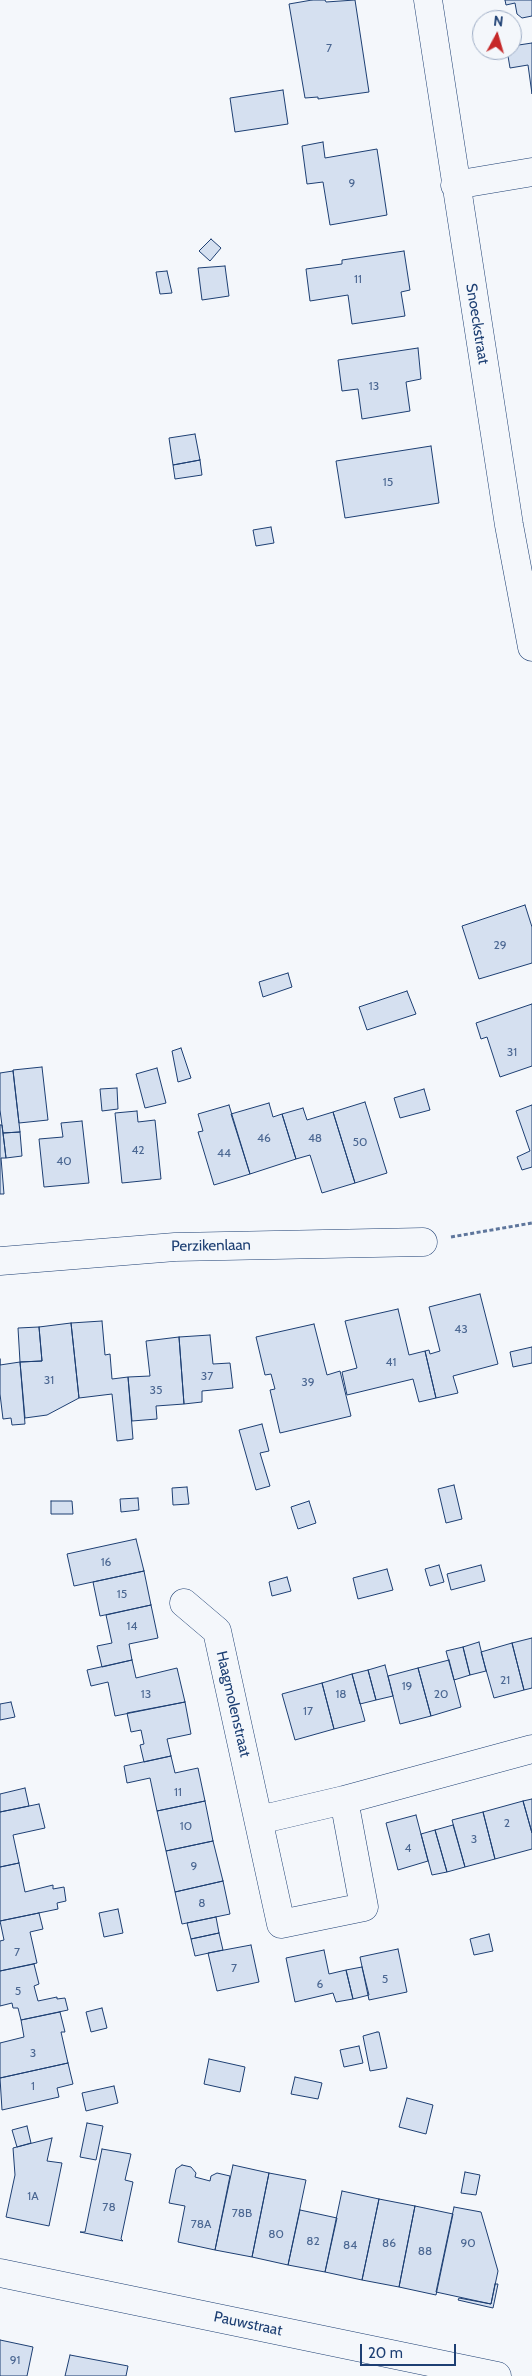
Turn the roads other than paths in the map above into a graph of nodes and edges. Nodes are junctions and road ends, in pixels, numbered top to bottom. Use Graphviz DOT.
graph roads {
  1 [pos="428,0"];
  2 [pos="532,172"];
  3 [pos="455,185"];
  4 [pos="532,647"];
  5 [pos="423,1242"];
  6 [pos="0,1261"];
  7 [pos="184,1603"];
  8 [pos="532,1749"];
  9 [pos="344,1800"];
  10 [pos="259,1820"];
  11 [pos="0,2273"];
  12 [pos="497,2376"];
  1 -- 3 [label="street, Snoeckstraat"];
  2 -- 3 [label="street"];
  3 -- 4 [label="street, Snoeckstraat"];
  5 -- 6 [label="street, Perzikenlaan"];
  7 -- 10 [label="street, Haagmolenstraat"];
  8 -- 9 [label="street"];
  9 -- 10 [label="street"];
  9 -- 10 [label="street, Haagmolenstraat"];
  11 -- 12 [label="street, Pauwstraat"];
}
